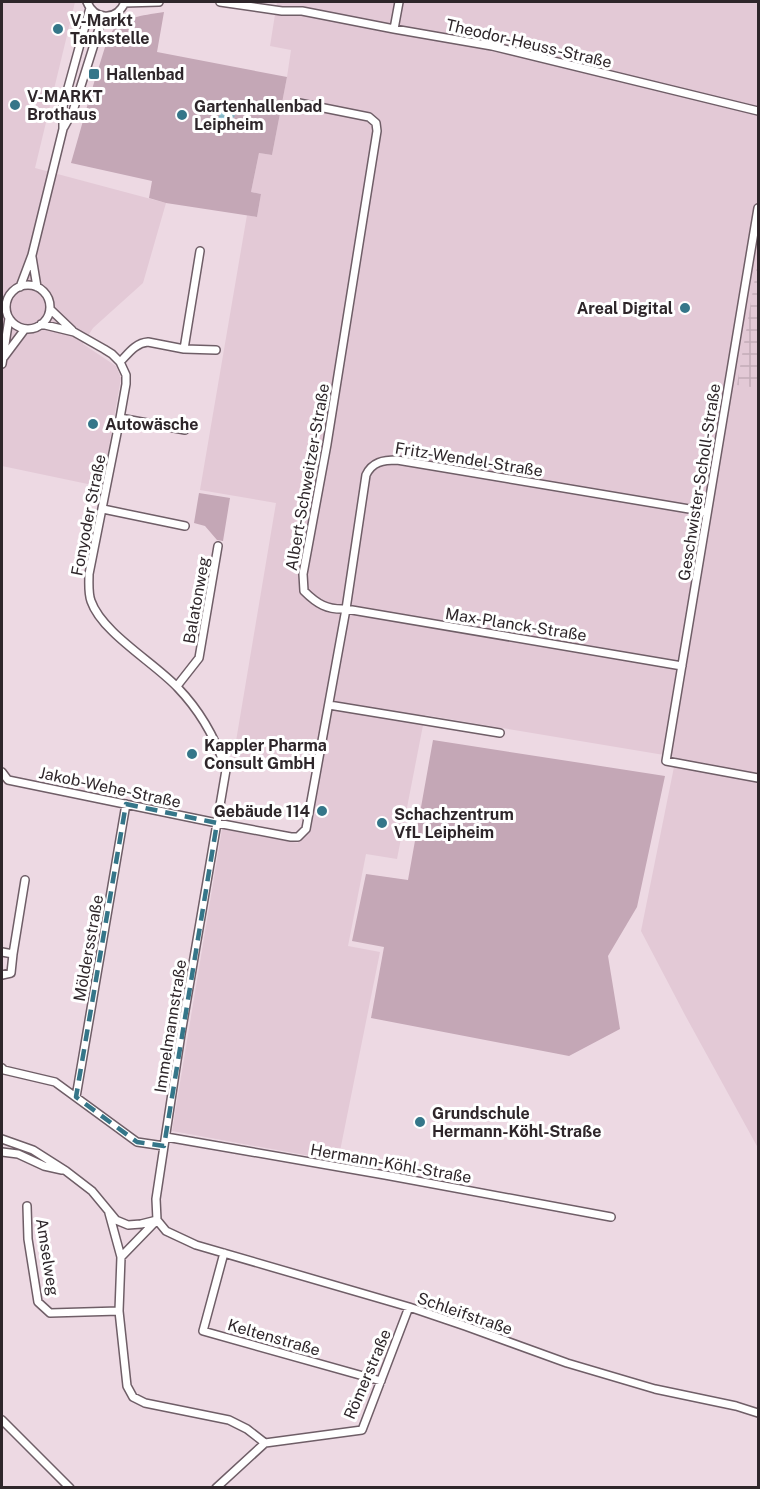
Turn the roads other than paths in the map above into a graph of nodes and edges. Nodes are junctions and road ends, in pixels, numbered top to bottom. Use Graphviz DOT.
graph roads {
  1 [pos="125,2"];
  2 [pos="159,2"];
  3 [pos="220,2"];
  4 [pos="399,2"];
  5 [pos="88,5"];
  6 [pos="103,16"];
  7 [pos="394,29"];
  8 [pos="299,103"];
  9 [pos="759,111"];
  10 [pos="63,129"];
  11 [pos="759,208"];
  12 [pos="200,251"];
  13 [pos="32,255"];
  14 [pos="20,287"];
  15 [pos="37,287"];
  16 [pos="2,294"];
  17 [pos="10,294"];
  18 [pos="4,304"];
  19 [pos="50,309"];
  20 [pos="9,318"];
  21 [pos="41,324"];
  22 [pos="25,328"];
  23 [pos="74,332"];
  24 [pos="184,349"];
  25 [pos="216,350"];
  26 [pos="2,361"];
  27 [pos="120,362"];
  28 [pos="120,418"];
  29 [pos="184,430"];
  30 [pos="103,509"];
  31 [pos="707,512"];
  32 [pos="185,526"];
  33 [pos="218,546"];
  34 [pos="345,609"];
  35 [pos="682,666"];
  36 [pos="177,686"];
  37 [pos="328,705"];
  38 [pos="500,733"];
  39 [pos="2,772"];
  40 [pos="759,778"];
  41 [pos="126,804"];
  42 [pos="217,823"];
  43 [pos="25,880"];
  44 [pos="2,952"];
  45 [pos="13,954"];
  46 [pos="2,975"];
  47 [pos="2,1068"];
  48 [pos="76,1097"];
  49 [pos="166,1137"];
  50 [pos="2,1139"];
  51 [pos="164,1146"];
  52 [pos="2,1152"];
  53 [pos="66,1171"];
  54 [pos="27,1206"];
  55 [pos="109,1213"];
  56 [pos="611,1217"];
  57 [pos="157,1220"];
  58 [pos="224,1253"];
  59 [pos="121,1257"];
  60 [pos="409,1307"];
  61 [pos="119,1311"];
  62 [pos="381,1381"];
  63 [pos="759,1413"];
  64 [pos="2,1420"];
  65 [pos="265,1443"];
  66 [pos="66,1487"];
  67 [pos="216,1488"];
  1 -- 2 [label="street"];
  1 -- 6 [label="street"];
  3 -- 7 [label="street, Theodor-Heuss-Straße"];
  4 -- 7 [label="street"];
  5 -- 6 [label="street"];
  5 -- 10 [label="street"];
  6 -- 10 [label="street"];
  7 -- 9 [label="street, Theodor-Heuss-Straße"];
  8 -- 34 [label="street, Albert-Schweitzer-Straße"];
  10 -- 13 [label="street"];
  11 -- 31 [label="street, Geschwister-Scholl-Straße"];
  12 -- 24 [label="street"];
  13 -- 14 [label="street"];
  13 -- 15 [label="street"];
  14 -- 15 [label="street"];
  14 -- 17 [label="street"];
  15 -- 19 [label="street"];
  16 -- 17 [label="street"];
  17 -- 18 [label="street"];
  18 -- 20 [label="street"];
  19 -- 21 [label="street"];
  19 -- 23 [label="street"];
  20 -- 22 [label="street"];
  20 -- 26 [label="street"];
  21 -- 22 [label="street"];
  21 -- 23 [label="street"];
  22 -- 26 [label="street"];
  23 -- 27 [label="street"];
  24 -- 25 [label="street"];
  24 -- 27 [label="street"];
  27 -- 28 [label="street, Fonyoder Straße"];
  28 -- 29 [label="street"];
  28 -- 30 [label="street, Fonyoder Straße"];
  30 -- 32 [label="street"];
  30 -- 36 [label="street, Fonyoder Straße"];
  31 -- 34 [label="street, Fritz-Wendel-Straße"];
  31 -- 35 [label="street, Geschwister-Scholl-Straße"];
  33 -- 36 [label="street, Balatonweg"];
  34 -- 35 [label="street, Max-Planck-Straße"];
  34 -- 37 [label="street"];
  35 -- 40 [label="street, Geschwister-Scholl-Straße"];
  36 -- 42 [label="street, Fonyoder Straße"];
  37 -- 38 [label="street"];
  37 -- 42 [label="street"];
  39 -- 41 [label="street, Jakob-Wehe-Straße"];
  41 -- 42 [label="street, Jakob-Wehe-Straße"];
  41 -- 48 [label="street, Möldersstraße"];
  42 -- 49 [label="street, Immelmannstraße"];
  43 -- 45 [label="street"];
  44 -- 45 [label="street"];
  45 -- 46 [label="street"];
  47 -- 48 [label="street"];
  48 -- 51 [label="street"];
  49 -- 51 [label="street, Immelmannstraße"];
  49 -- 56 [label="street, Hermann-Köhl-Straße"];
  50 -- 53 [label="street"];
  51 -- 57 [label="street, Immelmannstraße"];
  52 -- 53 [label="street"];
  53 -- 55 [label="street"];
  54 -- 61 [label="street, Amselweg"];
  55 -- 57 [label="street"];
  55 -- 59 [label="street"];
  57 -- 58 [label="street, Schleifstraße"];
  57 -- 59 [label="street"];
  58 -- 60 [label="street, Schleifstraße"];
  58 -- 62 [label="street, Keltenstraße"];
  59 -- 61 [label="street"];
  60 -- 62 [label="street, Römerstraße"];
  60 -- 63 [label="street, Schleifstraße"];
  61 -- 65 [label="street"];
  62 -- 65 [label="street, Römerstraße"];
  64 -- 66 [label="street"];
  65 -- 67 [label="street"];
}
